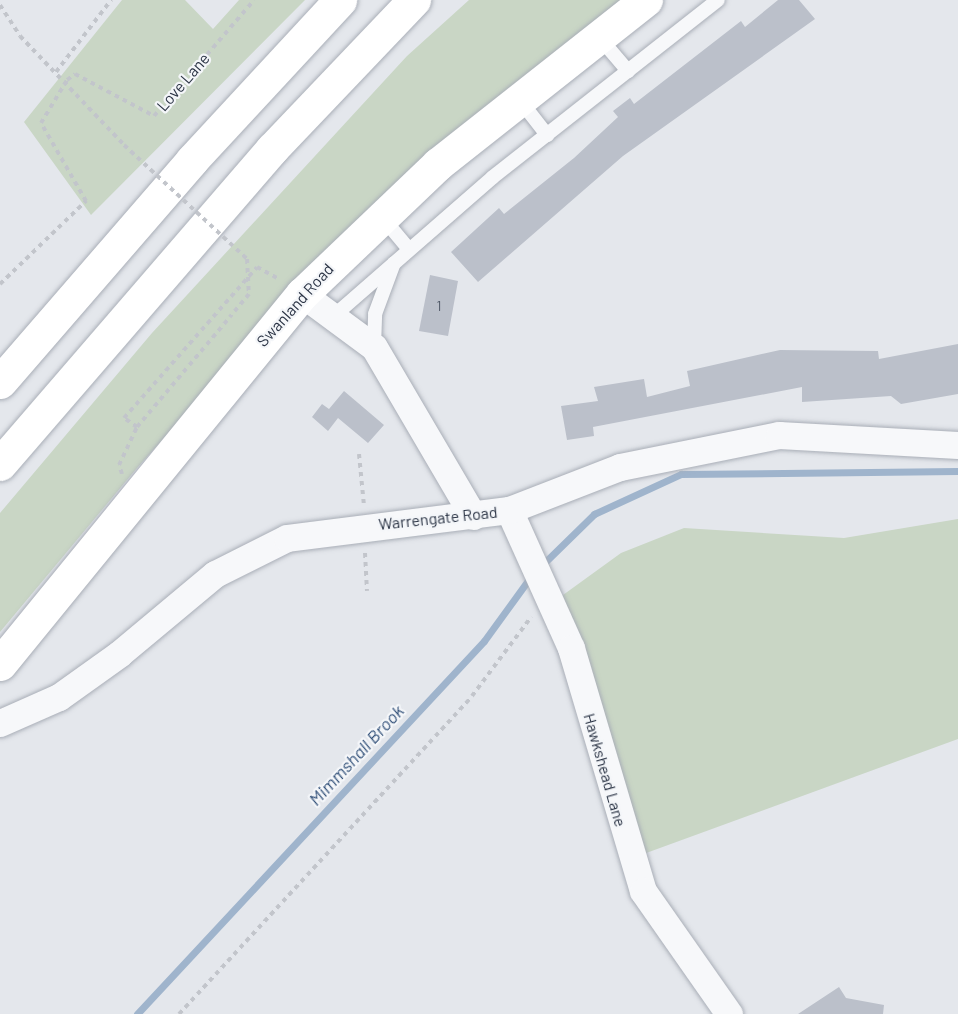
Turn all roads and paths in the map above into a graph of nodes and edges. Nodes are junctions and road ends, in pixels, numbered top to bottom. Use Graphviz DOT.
graph roads {
  1 [pos="111,0"];
  2 [pos="254,0"];
  3 [pos="340,0"];
  4 [pos="414,0"];
  5 [pos="646,0"];
  6 [pos="718,0"];
  7 [pos="0,5"];
  8 [pos="599,37"];
  9 [pos="628,71"];
  10 [pos="56,72"];
  11 [pos="67,80"];
  12 [pos="519,99"];
  13 [pos="547,135"];
  14 [pos="381,216"];
  15 [pos="408,248"];
  16 [pos="396,259"];
  17 [pos="0,284"];
  18 [pos="302,294"];
  19 [pos="336,314"];
  20 [pos="374,347"];
  21 [pos="0,382"];
  22 [pos="958,446"];
  23 [pos="0,464"];
  24 [pos="509,510"];
  25 [pos="473,516"];
  26 [pos="539,577"];
  27 [pos="0,664"];
  28 [pos="0,723"];
  29 [pos="179,1014"];
  30 [pos="729,1014"];
  1 -- 10 [label="path"];
  2 -- 11 [label="path, Love Lane"];
  3 -- 21 [label="main road"];
  4 -- 23 [label="main road"];
  5 -- 8 [label="main road, Swanland Road"];
  6 -- 9 [label="lane"];
  7 -- 10 [label="path"];
  8 -- 9 [label="lane"];
  8 -- 12 [label="main road, Swanland Road"];
  9 -- 13 [label="lane"];
  10 -- 11 [label="path"];
  11 -- 17 [label="path"];
  11 -- 18 [label="path, bridge"];
  12 -- 13 [label="lane"];
  12 -- 14 [label="main road, Swanland Road"];
  13 -- 15 [label="lane"];
  14 -- 15 [label="lane"];
  14 -- 18 [label="main road, Swanland Road"];
  15 -- 16 [label="lane"];
  16 -- 19 [label="lane"];
  16 -- 20 [label="lane"];
  18 -- 19 [label="street"];
  18 -- 27 [label="main road, Swanland Road"];
  19 -- 20 [label="street"];
  20 -- 25 [label="street"];
  22 -- 24 [label="street, Warrengate Road"];
  24 -- 25 [label="street, Warrengate Road"];
  24 -- 26 [label="street, Hawkshead Lane"];
  25 -- 28 [label="street, Warrengate Road"];
  26 -- 29 [label="path"];
  26 -- 30 [label="street, Hawkshead Lane"];
}
